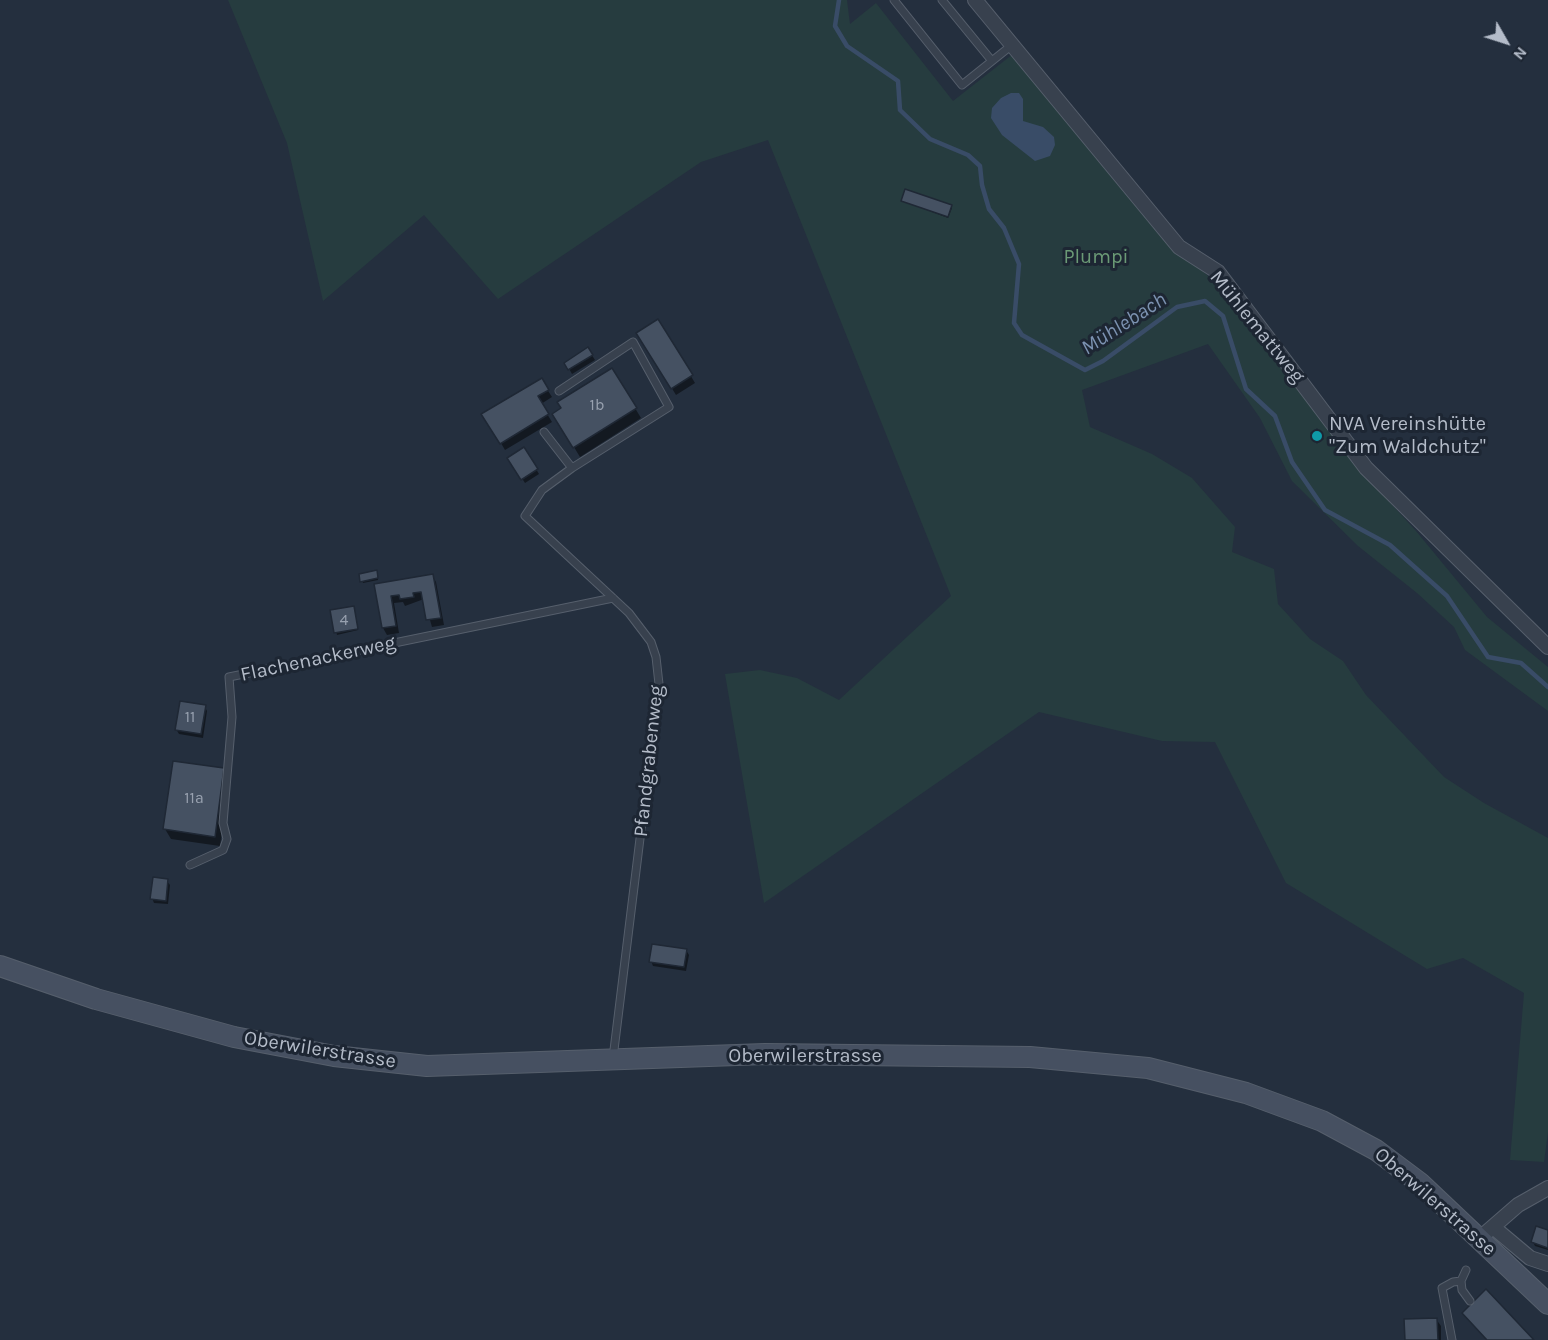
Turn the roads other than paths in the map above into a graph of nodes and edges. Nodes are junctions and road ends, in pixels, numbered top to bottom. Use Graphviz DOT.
graph roads {
  1 [pos="894,0"];
  2 [pos="942,0"];
  3 [pos="975,0"];
  4 [pos="1012,45"];
  5 [pos="992,61"];
  6 [pos="559,391"];
  7 [pos="544,432"];
  8 [pos="572,468"];
  9 [pos="614,598"];
  10 [pos="1548,647"];
  11 [pos="190,865"];
  12 [pos="0,966"];
  13 [pos="613,1058"];
  14 [pos="1548,1188"];
  15 [pos="1486,1233"];
  16 [pos="1548,1264"];
  17 [pos="1466,1270"];
  18 [pos="1461,1281"];
  19 [pos="1470,1301"];
  20 [pos="1548,1304"];
  21 [pos="1452,1340"];
  1 -- 5 [label="lane"];
  2 -- 5 [label="lane"];
  3 -- 4 [label="street, Mühlemattweg"];
  4 -- 5 [label="lane"];
  4 -- 10 [label="street, Mühlemattweg"];
  6 -- 8 [label="lane"];
  7 -- 8 [label="lane"];
  8 -- 9 [label="lane, Pfandgrabenweg"];
  9 -- 11 [label="lane, Flachenackerweg"];
  9 -- 13 [label="lane, Pfandgrabenweg"];
  12 -- 13 [label="street, Oberwilerstrasse"];
  13 -- 15 [label="street, Oberwilerstrasse"];
  14 -- 15 [label="street"];
  15 -- 16 [label="street"];
  15 -- 20 [label="street, Oberwilerstrasse"];
  17 -- 18 [label="lane"];
  18 -- 19 [label="lane"];
  18 -- 21 [label="lane"];
}
